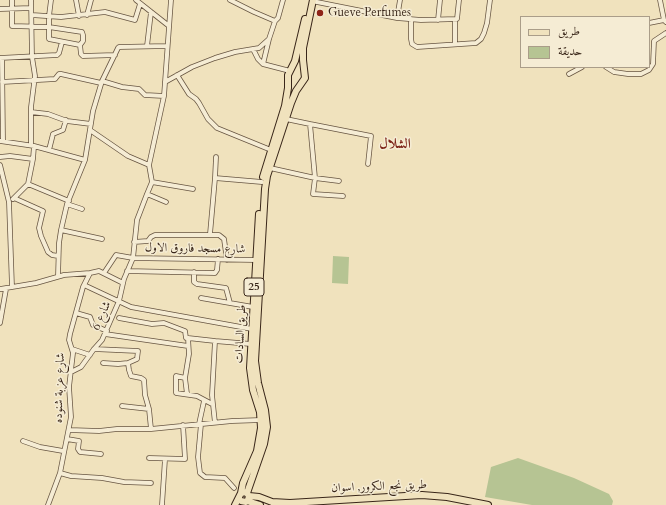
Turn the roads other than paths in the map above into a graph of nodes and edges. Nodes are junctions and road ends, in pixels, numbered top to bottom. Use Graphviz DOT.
graph roads {
  1 [pos="12,0"];
  2 [pos="31,0"];
  3 [pos="51,0"];
  4 [pos="76,0"];
  5 [pos="91,0"];
  6 [pos="136,0"];
  7 [pos="171,0"];
  8 [pos="230,0"];
  9 [pos="282,0"];
  10 [pos="311,0"];
  11 [pos="400,0"];
  12 [pos="440,0"];
  13 [pos="459,0"];
  14 [pos="490,0"];
  15 [pos="660,0"];
  16 [pos="140,4"];
  17 [pos="13,8"];
  18 [pos="32,8"];
  19 [pos="0,9"];
  20 [pos="151,12"];
  21 [pos="32,15"];
  22 [pos="88,15"];
  23 [pos="49,16"];
  24 [pos="79,16"];
  25 [pos="397,18"];
  26 [pos="411,19"];
  27 [pos="438,20"];
  28 [pos="455,20"];
  29 [pos="275,21"];
  30 [pos="665,21"];
  31 [pos="650,23"];
  32 [pos="33,26"];
  33 [pos="169,26"];
  34 [pos="49,27"];
  35 [pos="666,33"];
  36 [pos="270,39"];
  37 [pos="62,42"];
  38 [pos="455,44"];
  39 [pos="80,45"];
  40 [pos="147,46"];
  41 [pos="167,46"];
  42 [pos="253,49"];
  43 [pos="114,55"];
  44 [pos="32,57"];
  45 [pos="1,58"];
  46 [pos="263,64"];
  47 [pos="580,68"];
  48 [pos="608,68"];
  49 [pos="291,70"];
  50 [pos="304,72"];
  51 [pos="569,74"];
  52 [pos="177,75"];
  53 [pos="288,79"];
  54 [pos="35,80"];
  55 [pos="2,82"];
  56 [pos="101,82"];
  57 [pos="165,82"];
  58 [pos="301,84"];
  59 [pos="164,96"];
  60 [pos="30,112"];
  61 [pos="286,118"];
  62 [pos="66,120"];
  63 [pos="91,124"];
  64 [pos="310,124"];
  65 [pos="90,130"];
  66 [pos="1,141"];
  67 [pos="33,146"];
  68 [pos="49,150"];
  69 [pos="271,150"];
  70 [pos="0,157"];
  71 [pos="216,157"];
  72 [pos="33,159"];
  73 [pos="86,160"];
  74 [pos="149,164"];
  75 [pos="368,164"];
  76 [pos="0,165"];
  77 [pos="270,168"];
  78 [pos="215,178"];
  79 [pos="314,178"];
  80 [pos="339,181"];
  81 [pos="152,182"];
  82 [pos="262,182"];
  83 [pos="28,184"];
  84 [pos="0,186"];
  85 [pos="6,186"];
  86 [pos="193,189"];
  87 [pos="147,194"];
  88 [pos="343,196"];
  89 [pos="14,198"];
  90 [pos="9,202"];
  91 [pos="166,202"];
  92 [pos="68,203"];
  93 [pos="82,209"];
  94 [pos="61,230"];
  95 [pos="210,234"];
  96 [pos="102,239"];
  97 [pos="134,242"];
  98 [pos="58,256"];
  99 [pos="133,258"];
  100 [pos="218,260"];
  101 [pos="227,260"];
  102 [pos="256,260"];
  103 [pos="128,271"];
  104 [pos="194,272"];
  105 [pos="90,273"];
  106 [pos="104,273"];
  107 [pos="58,276"];
  108 [pos="123,283"];
  109 [pos="84,284"];
  110 [pos="12,287"];
  111 [pos="6,288"];
  112 [pos="0,289"];
  113 [pos="201,298"];
  114 [pos="119,302"];
  115 [pos="230,304"];
  116 [pos="253,307"];
  117 [pos="76,313"];
  118 [pos="120,318"];
  119 [pos="0,323"];
  120 [pos="252,329"];
  121 [pos="106,332"];
  122 [pos="188,338"];
  123 [pos="215,341"];
  124 [pos="251,344"];
  125 [pos="188,346"];
  126 [pos="72,349"];
  127 [pos="94,349"];
  128 [pos="90,354"];
  129 [pos="103,363"];
  130 [pos="128,363"];
  131 [pos="71,372"];
  132 [pos="185,378"];
  133 [pos="187,394"];
  134 [pos="204,401"];
  135 [pos="212,404"];
  136 [pos="122,406"];
  137 [pos="149,409"];
  138 [pos="261,420"];
  139 [pos="215,423"];
  140 [pos="200,424"];
  141 [pos="183,425"];
  142 [pos="151,428"];
  143 [pos="69,430"];
  144 [pos="67,439"];
  145 [pos="23,441"];
  146 [pos="63,451"];
  147 [pos="101,454"];
  148 [pos="149,458"];
  149 [pos="165,459"];
  150 [pos="60,472"];
  151 [pos="251,482"];
  152 [pos="151,483"];
  153 [pos="234,488"];
  154 [pos="245,496"];
  155 [pos="259,497"];
  156 [pos="331,500"];
  157 [pos="294,503"];
  158 [pos="485,504"];
  159 [pos="48,505"];
  160 [pos="162,505"];
  161 [pos="235,505"];
  162 [pos="260,505"];
  163 [pos="285,505"];
  164 [pos="340,505"];
  165 [pos="482,505"];
  166 [pos="488,505"];
  1 -- 17 [label="street"];
  2 -- 18 [label="street"];
  3 -- 23 [label="street"];
  4 -- 24 [label="street"];
  5 -- 22 [label="street"];
  6 -- 16 [label="street"];
  7 -- 33 [label="street"];
  8 -- 29 [label="street"];
  9 -- 29 [label="street"];
  10 -- 25 [label="street"];
  10 -- 49 [label="main road"];
  10 -- 50 [label="main road"];
  11 -- 25 [label="street"];
  12 -- 27 [label="street"];
  13 -- 28 [label="street"];
  14 -- 38 [label="street"];
  15 -- 30 [label="street"];
  16 -- 20 [label="street"];
  16 -- 22 [label="street"];
  17 -- 18 [label="street"];
  17 -- 19 [label="street"];
  17 -- 32 [label="street"];
  18 -- 21 [label="street"];
  20 -- 33 [label="street"];
  20 -- 40 [label="street"];
  21 -- 23 [label="street"];
  21 -- 32 [label="street"];
  22 -- 24 [label="street"];
  23 -- 24 [label="street"];
  23 -- 34 [label="street"];
  25 -- 26 [label="street"];
  26 -- 27 [label="street"];
  26 -- 38 [label="street"];
  27 -- 28 [label="street"];
  28 -- 38 [label="street"];
  29 -- 36 [label="street"];
  30 -- 31 [label="street"];
  32 -- 34 [label="street"];
  32 -- 44 [label="street"];
  33 -- 41 [label="street"];
  34 -- 37 [label="street"];
  34 -- 39 [label="street"];
  35 -- 48 [label="street"];
  36 -- 42 [label="street"];
  36 -- 46 [label="street"];
  37 -- 39 [label="street"];
  37 -- 44 [label="street"];
  39 -- 43 [label="street"];
  40 -- 41 [label="street"];
  40 -- 43 [label="street"];
  41 -- 57 [label="street"];
  42 -- 46 [label="street"];
  42 -- 52 [label="street"];
  43 -- 56 [label="street"];
  44 -- 45 [label="street"];
  44 -- 54 [label="street"];
  45 -- 55 [label="street"];
  46 -- 49 [label="street"];
  47 -- 51 [label="street"];
  49 -- 50 [label="main road"];
  49 -- 53 [label="main road"];
  50 -- 58 [label="main road"];
  52 -- 57 [label="street"];
  52 -- 69 [label="street"];
  53 -- 58 [label="main road"];
  53 -- 69 [label="main road, طريق السادات / 25"];
  54 -- 55 [label="street"];
  54 -- 56 [label="street"];
  54 -- 60 [label="street"];
  55 -- 66 [label="street"];
  56 -- 59 [label="street"];
  56 -- 63 [label="street"];
  57 -- 59 [label="street"];
  58 -- 61 [label="main road, طريق السادات / 25"];
  59 -- 74 [label="street"];
  60 -- 62 [label="street"];
  60 -- 67 [label="street"];
  61 -- 64 [label="street"];
  61 -- 77 [label="main road, طريق السادات / 25"];
  62 -- 63 [label="street"];
  62 -- 68 [label="street"];
  63 -- 65 [label="street"];
  64 -- 75 [label="street"];
  64 -- 79 [label="street"];
  65 -- 73 [label="street"];
  65 -- 74 [label="street"];
  66 -- 67 [label="street"];
  67 -- 68 [label="street"];
  67 -- 72 [label="street"];
  68 -- 73 [label="street"];
  69 -- 82 [label="main road, طريق السادات / 25"];
  70 -- 72 [label="street"];
  71 -- 78 [label="street"];
  72 -- 83 [label="street"];
  73 -- 92 [label="street"];
  74 -- 81 [label="street"];
  76 -- 85 [label="street"];
  77 -- 79 [label="street"];
  77 -- 151 [label="main road, طريق السادات / 25"];
  78 -- 82 [label="street"];
  78 -- 95 [label="street"];
  79 -- 80 [label="street"];
  79 -- 88 [label="street"];
  81 -- 86 [label="street"];
  81 -- 87 [label="street, شارع 6"];
  82 -- 102 [label="main road, طريق السادات / 25"];
  83 -- 89 [label="street"];
  83 -- 92 [label="street"];
  84 -- 85 [label="street"];
  85 -- 90 [label="street"];
  87 -- 91 [label="street"];
  87 -- 97 [label="street, شارع 6"];
  89 -- 90 [label="street"];
  89 -- 98 [label="street"];
  90 -- 110 [label="street"];
  92 -- 93 [label="street"];
  92 -- 94 [label="street"];
  94 -- 96 [label="street"];
  94 -- 98 [label="street"];
  95 -- 97 [label="street"];
  95 -- 101 [label="street"];
  97 -- 99 [label="street, شارع 6"];
  98 -- 107 [label="street"];
  99 -- 100 [label="street, شارع مسجد فاروق الاول"];
  99 -- 103 [label="street, شارع 6"];
  99 -- 106 [label="street, شارع مسجد فاروق الاول"];
  100 -- 101 [label="street, شارع مسجد فاروق الاول"];
  100 -- 104 [label="street"];
  101 -- 102 [label="street, شارع مسجد فاروق الاول"];
  102 -- 116 [label="main road, طريق السادات / 25"];
  103 -- 104 [label="street"];
  103 -- 108 [label="street, شارع 6"];
  104 -- 115 [label="street"];
  105 -- 106 [label="street"];
  105 -- 107 [label="street"];
  105 -- 109 [label="street, شارع عزبة شنوده"];
  106 -- 108 [label="street"];
  107 -- 110 [label="street"];
  108 -- 114 [label="street, شارع 6"];
  109 -- 114 [label="street"];
  109 -- 117 [label="street, شارع عزبة شنوده"];
  110 -- 111 [label="street"];
  111 -- 112 [label="street"];
  111 -- 119 [label="street"];
  113 -- 115 [label="street"];
  114 -- 120 [label="street"];
  114 -- 121 [label="street, شارع 6"];
  115 -- 116 [label="street"];
  116 -- 120 [label="main road, طريق السادات / 25"];
  117 -- 121 [label="street"];
  117 -- 126 [label="street, شارع عزبة شنوده"];
  118 -- 122 [label="street"];
  120 -- 124 [label="main road, طريق السادات / 25"];
  121 -- 125 [label="street"];
  121 -- 127 [label="street, شارع 6"];
  122 -- 123 [label="street"];
  122 -- 125 [label="street"];
  123 -- 124 [label="street"];
  123 -- 135 [label="street"];
  124 -- 138 [label="main road, طريق السادات / 25"];
  125 -- 132 [label="street"];
  126 -- 128 [label="street"];
  126 -- 131 [label="street, شارع عزبة شنوده"];
  127 -- 128 [label="street, شارع 6"];
  127 -- 130 [label="street"];
  128 -- 131 [label="street, شارع 6"];
  129 -- 130 [label="street"];
  130 -- 137 [label="street"];
  131 -- 143 [label="street, شارع عزبة شنوده"];
  132 -- 133 [label="street"];
  132 -- 133 [label="street"];
  133 -- 134 [label="street"];
  134 -- 135 [label="street"];
  134 -- 140 [label="street"];
  135 -- 139 [label="street"];
  136 -- 137 [label="street"];
  137 -- 142 [label="street"];
  138 -- 139 [label="street"];
  138 -- 154 [label="main road, طريق السادات / 25"];
  139 -- 140 [label="street"];
  140 -- 141 [label="street"];
  140 -- 153 [label="street"];
  141 -- 142 [label="street"];
  141 -- 149 [label="street"];
  142 -- 143 [label="street"];
  143 -- 144 [label="street, شارع عزبة شنوده"];
  144 -- 146 [label="street, شارع عزبة شنوده"];
  144 -- 147 [label="street"];
  145 -- 146 [label="street"];
  146 -- 150 [label="street, شارع عزبة شنوده"];
  148 -- 149 [label="street"];
  149 -- 160 [label="street"];
  150 -- 152 [label="street"];
  150 -- 159 [label="street, شارع عزبة شنوده"];
  151 -- 154 [label="main road, طريق السادات / 25"];
  151 -- 155 [label="main road"];
  154 -- 155 [label="main road, طريق نجع الكرور, اسوان"];
  154 -- 161 [label="main road, 25"];
  154 -- 162 [label="main road"];
  155 -- 157 [label="main road, طريق نجع الكرور, اسوان"];
  156 -- 157 [label="main road, طريق نجع الكرور, اسوان"];
  156 -- 158 [label="main road, طريق نجع الكرور, اسوان"];
  156 -- 164 [label="main road"];
  157 -- 163 [label="main road, طريق نجع الكرور, اسوان"];
  158 -- 165 [label="main road"];
  158 -- 166 [label="main road, طريق نجع الكرور, اسوان"];
}
